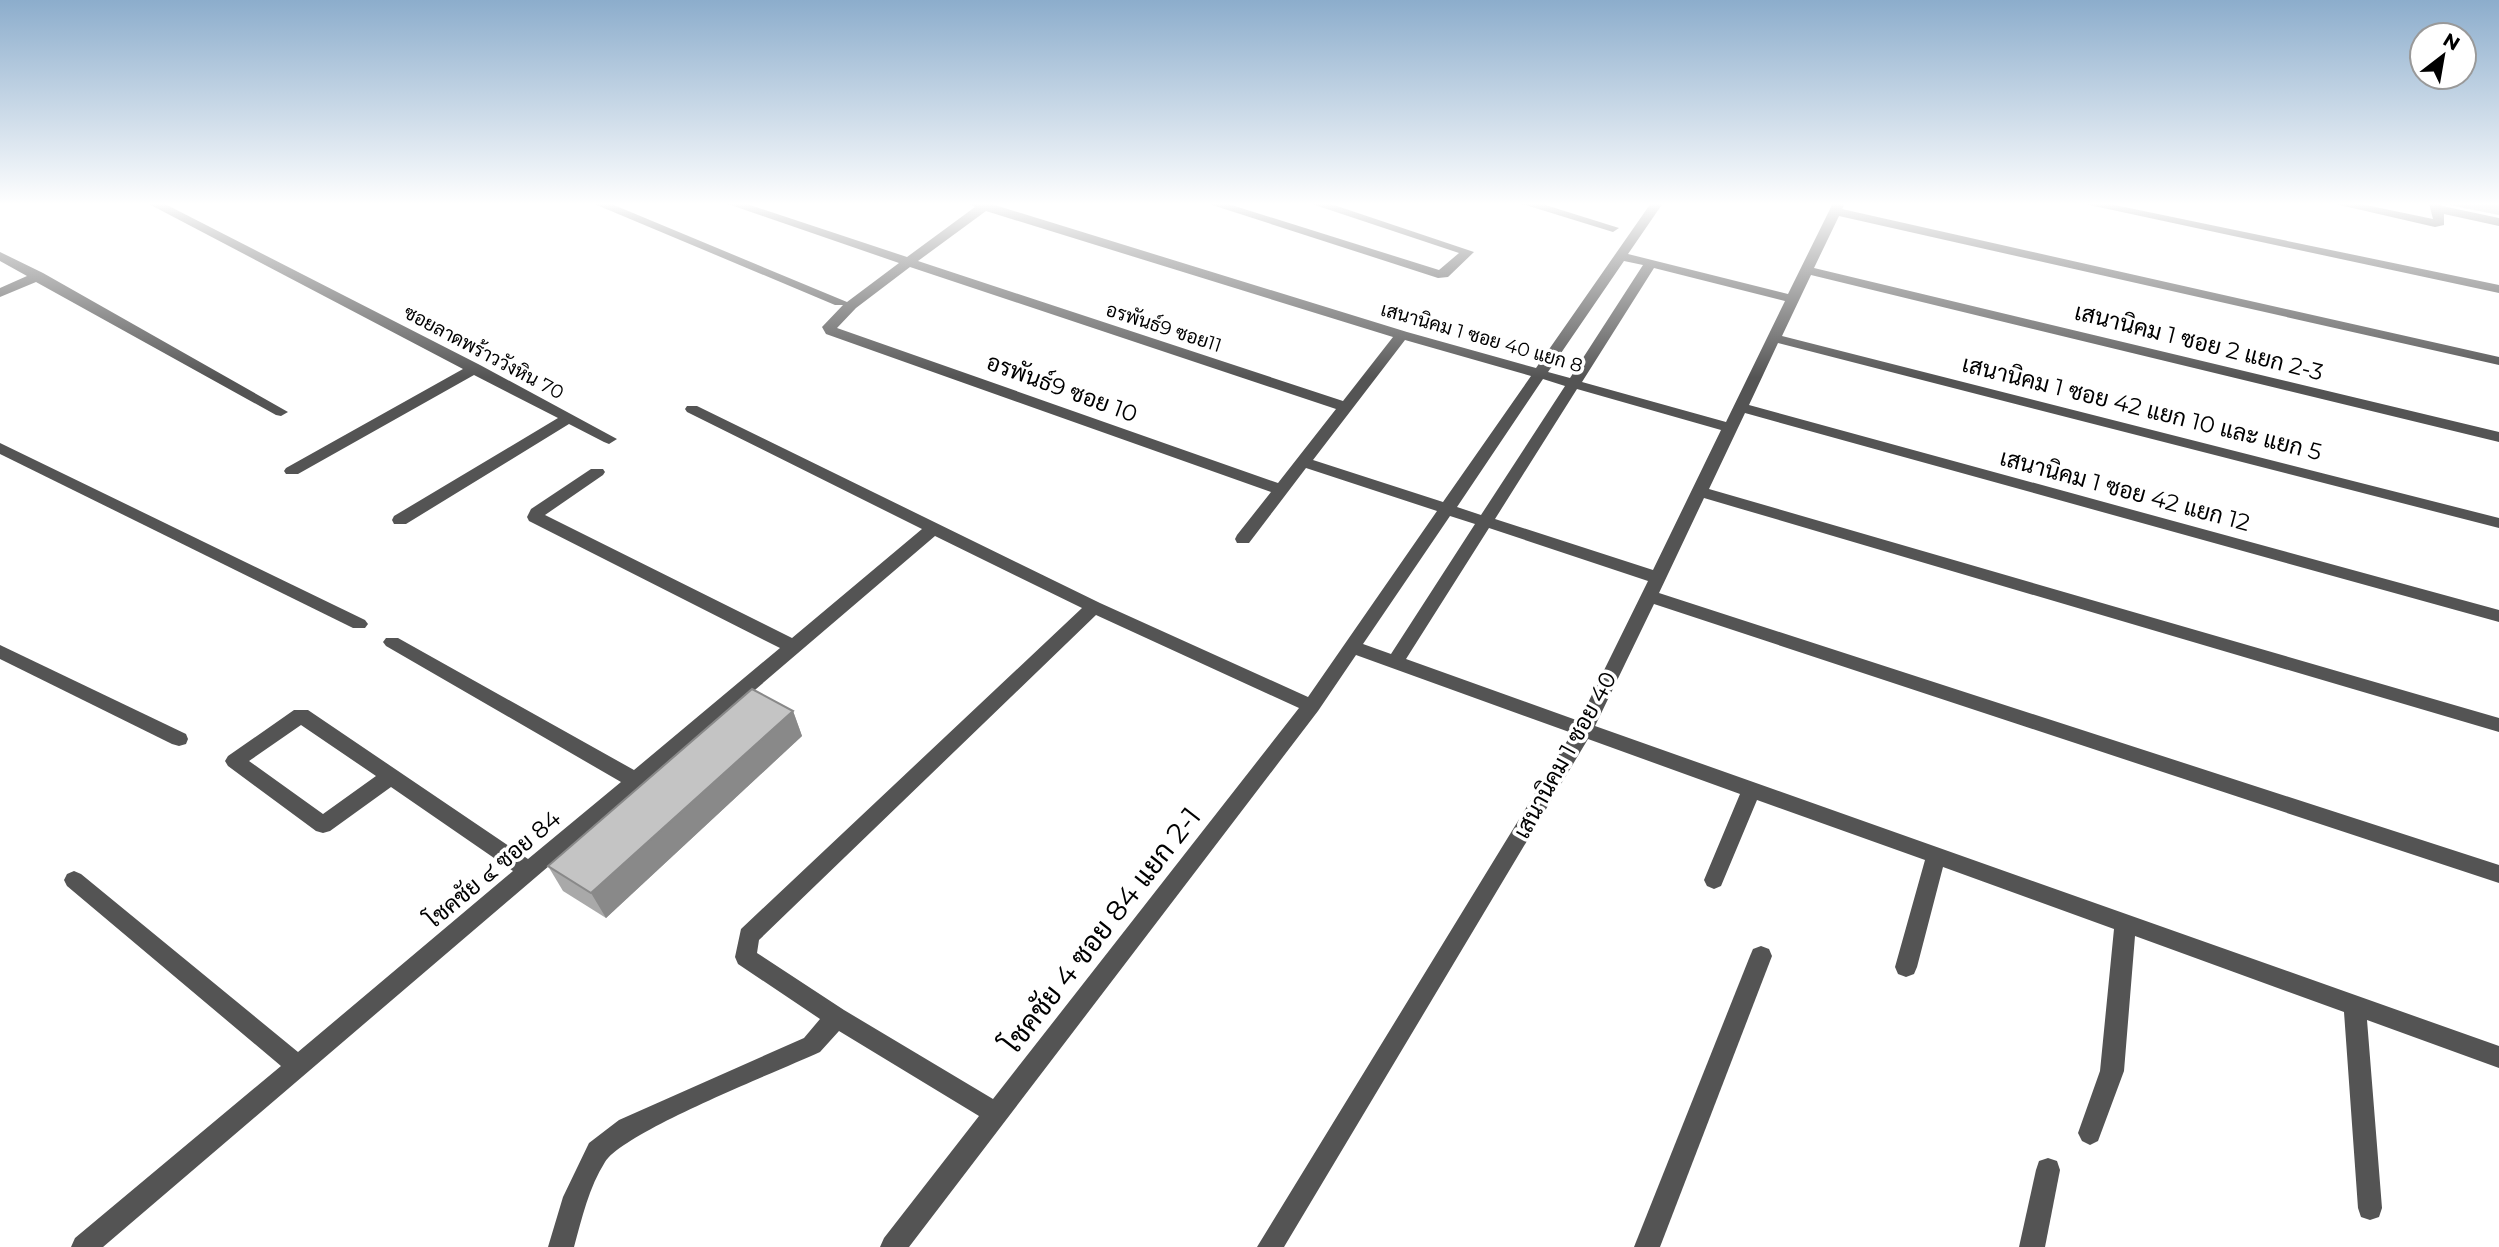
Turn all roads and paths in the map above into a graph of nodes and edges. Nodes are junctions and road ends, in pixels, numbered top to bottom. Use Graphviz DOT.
graph roads {
  1 [pos="10,261"];
  2 [pos="267,261"];
  3 [pos="740,261"];
  4 [pos="1162,261"];
  5 [pos="1400,261"];
  6 [pos="1456,261"];
  7 [pos="1617,261"];
  8 [pos="1643,261"];
  9 [pos="1810,261"];
  10 [pos="2070,261"];
  11 [pos="2365,261"];
  12 [pos="910,262"];
  13 [pos="1651,263"];
  14 [pos="1806,270"];
  15 [pos="38,276"];
  16 [pos="2499,289"];
  17 [pos="0,293"];
  18 [pos="1793,299"];
  19 [pos="840,302"];
  20 [pos="1402,335"];
  21 [pos="1774,338"];
  22 [pos="2499,361"];
  23 [pos="475,368"];
  24 [pos="1540,373"];
  25 [pos="1574,383"];
  26 [pos="1345,407"];
  27 [pos="1740,407"];
  28 [pos="692,409"];
  29 [pos="281,412"];
  30 [pos="569,418"];
  31 [pos="1730,428"];
  32 [pos="2499,437"];
  33 [pos="609,439"];
  34 [pos="0,448"];
  35 [pos="1303,462"];
  36 [pos="292,471"];
  37 [pos="597,471"];
  38 [pos="1281,490"];
  39 [pos="1699,491"];
  40 [pos="1447,509"];
  41 [pos="400,520"];
  42 [pos="1486,522"];
  43 [pos="2499,523"];
  44 [pos="934,528"];
  45 [pos="1243,539"];
  46 [pos="1658,578"];
  47 [pos="1648,596"];
  48 [pos="1094,607"];
  49 [pos="2499,616"];
  50 [pos="359,624"];
  51 [pos="392,642"];
  52 [pos="794,647"];
  53 [pos="1352,647"];
  54 [pos="0,651"];
  55 [pos="1395,662"];
  56 [pos="1311,706"];
  57 [pos="2499,725"];
  58 [pos="1584,730"];
  59 [pos="179,739"];
  60 [pos="391,776"];
  61 [pos="636,780"];
  62 [pos="1751,790"];
  63 [pos="1936,856"];
  64 [pos="529,871"];
  65 [pos="2499,874"];
  66 [pos="74,880"];
  67 [pos="1714,880"];
  68 [pos="2125,923"];
  69 [pos="1760,956"];
  70 [pos="1906,967"];
  71 [pos="2355,1006"];
  72 [pos="836,1017"];
  73 [pos="2499,1057"];
  74 [pos="298,1066"];
  75 [pos="997,1114"];
  76 [pos="2090,1133"];
  77 [pos="2048,1170"];
  78 [pos="2370,1208"];
  79 [pos="84,1247"];
  80 [pos="561,1247"];
  81 [pos="893,1247"];
  82 [pos="1270,1247"];
  83 [pos="1647,1247"];
  84 [pos="2032,1247"];
  1 -- 15 [label="street"];
  2 -- 23 [label="street, ซอยลาดพร้าววังหิน 70"];
  3 -- 19 [label="street"];
  4 -- 20 [label="street, เสนานิคม 1 ซอย 40 แยก 8"];
  5 -- 6 [label="street"];
  7 -- 24 [label="street, โชคชัย 4 ซอย 84 แยก 2-1"];
  8 -- 13 [label="street"];
  9 -- 14 [label="street, เสนานิคม 1 ซอย 40"];
  10 -- 22 [label="street"];
  11 -- 16 [label="street"];
  12 -- 26 [label="street, อรพันธ์9 ซอย11"];
  12 -- 38 [label="street, อรพันธ์9 ซอย 10"];
  13 -- 18 [label="street"];
  13 -- 25 [label="street"];
  14 -- 18 [label="street, เสนานิคม 1 ซอย 40"];
  14 -- 32 [label="street, เสนานิคม 1 ซอย 2 แยก 2-3"];
  15 -- 17 [label="street"];
  15 -- 29 [label="street"];
  18 -- 21 [label="street, เสนานิคม 1 ซอย 40"];
  20 -- 24 [label="street, เสนานิคม 1 ซอย 40 แยก 8"];
  20 -- 26 [label="street"];
  21 -- 27 [label="street, เสนานิคม 1 ซอย 40"];
  21 -- 43 [label="street, เสนานิคม 1 ซอย 42 แยก 10 และ แยก 5"];
  23 -- 30 [label="street, ซอยลาดพร้าววังหิน 70"];
  23 -- 36 [label="street"];
  24 -- 25 [label="street, เสนานิคม 1 ซอย 40 แยก 8"];
  24 -- 40 [label="street, โชคชัย 4 ซอย 84 แยก 2-1"];
  25 -- 31 [label="street, เสนานิคม 1 ซอย 40 แยก 8"];
  25 -- 42 [label="street"];
  26 -- 35 [label="street"];
  27 -- 31 [label="street, เสนานิคม 1 ซอย 40"];
  27 -- 49 [label="street, เสนานิคม 1 ซอย 42 แยก 12"];
  28 -- 44 [label="street"];
  30 -- 33 [label="street, ซอยลาดพร้าววังหิน 70"];
  30 -- 41 [label="street"];
  31 -- 39 [label="street, เสนานิคม 1 ซอย 40"];
  34 -- 50 [label="street"];
  35 -- 38 [label="street"];
  35 -- 40 [label="street"];
  37 -- 52 [label="street"];
  38 -- 45 [label="street"];
  39 -- 46 [label="street, เสนานิคม 1 ซอย 40"];
  39 -- 57 [label="street"];
  40 -- 42 [label="street"];
  40 -- 53 [label="street, โชคชัย 4 ซอย 84 แยก 2-1"];
  42 -- 46 [label="street"];
  42 -- 55 [label="street"];
  44 -- 48 [label="street"];
  44 -- 52 [label="street, โชคชัย ๔ ซอย 84"];
  46 -- 47 [label="street, เสนานิคม 1 ซอย 40"];
  47 -- 58 [label="street, เสนานิคม 1 ซอย 40"];
  47 -- 65 [label="street"];
  48 -- 56 [label="street"];
  48 -- 72 [label="street"];
  51 -- 61 [label="street"];
  52 -- 61 [label="street, โชคชัย ๔ ซอย 84"];
  53 -- 55 [label="street"];
  53 -- 56 [label="street, โชคชัย 4 ซอย 84 แยก 2-1"];
  54 -- 59 [label="street"];
  55 -- 58 [label="street"];
  56 -- 75 [label="street, โชคชัย 4 ซอย 84 แยก 2-1"];
  58 -- 62 [label="street"];
  58 -- 82 [label="street, เสนานิคม 1 ซอย 40"];
  60 -- 60 [label="street"];
  60 -- 64 [label="street"];
  61 -- 64 [label="street, โชคชัย ๔ ซอย 84"];
  62 -- 63 [label="street"];
  62 -- 67 [label="street"];
  63 -- 68 [label="street"];
  63 -- 70 [label="street"];
  64 -- 74 [label="street, โชคชัย ๔ ซอย 84"];
  66 -- 74 [label="street"];
  68 -- 71 [label="street"];
  68 -- 76 [label="street"];
  69 -- 83 [label="street"];
  71 -- 73 [label="street"];
  71 -- 78 [label="street"];
  72 -- 75 [label="street"];
  72 -- 80 [label="street"];
  74 -- 79 [label="street, โชคชัย ๔ ซอย 84"];
  75 -- 81 [label="street, โชคชัย 4 ซอย 84 แยก 2-1"];
  77 -- 84 [label="street"];
}
